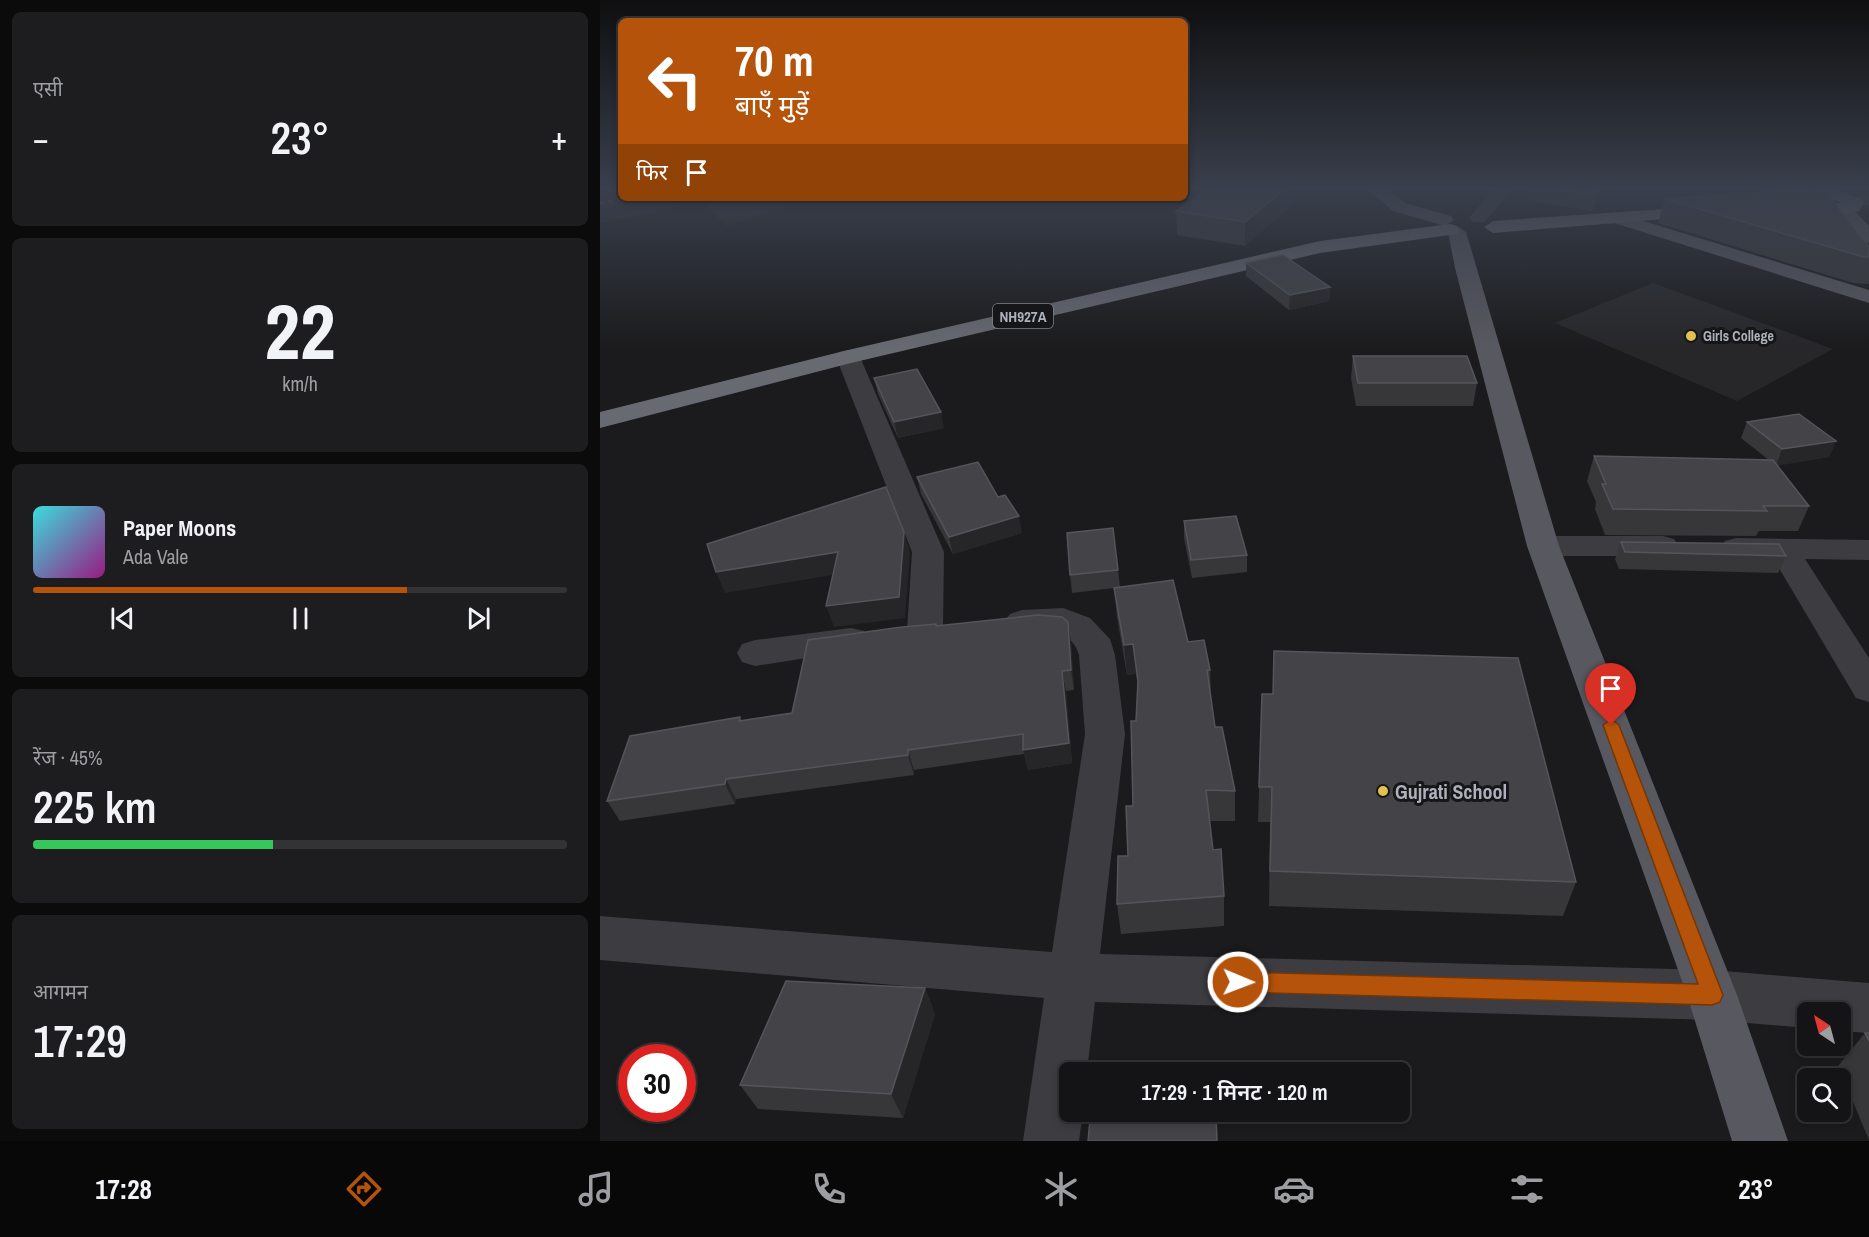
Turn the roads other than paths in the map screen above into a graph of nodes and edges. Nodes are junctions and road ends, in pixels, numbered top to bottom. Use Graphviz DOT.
graph roads {
  1 [pos="1302,242"];
  2 [pos="1350,242"];
  3 [pos="1465,242"];
  4 [pos="1694,242"];
  5 [pos="1869,297"];
  6 [pos="849,357"];
  7 [pos="600,408"];
  8 [pos="600,420"];
  9 [pos="1543,546"];
  10 [pos="1784,549"];
  11 [pos="1869,550"];
  12 [pos="956,627"];
  13 [pos="755,653"];
  14 [pos="1869,688"];
  15 [pos="600,938"];
  16 [pos="1072,977"];
  17 [pos="1712,995"];
  18 [pos="1869,1008"];
  19 [pos="1051,1141"];
  20 [pos="1760,1141"];
  1 -- 7 [label="highway, NH927A"];
  2 -- 6 [label="highway, NH927A"];
  3 -- 9 [label="main road"];
  4 -- 5 [label="main road"];
  6 -- 8 [label="highway, NH927A"];
  6 -- 12 [label="street"];
  9 -- 10 [label="street"];
  9 -- 17 [label="main road"];
  10 -- 11 [label="street"];
  10 -- 14 [label="street"];
  12 -- 13 [label="street"];
  12 -- 16 [label="street"];
  15 -- 16 [label="street"];
  16 -- 17 [label="street"];
  16 -- 19 [label="street"];
  17 -- 18 [label="street"];
  17 -- 20 [label="main road"];
}
